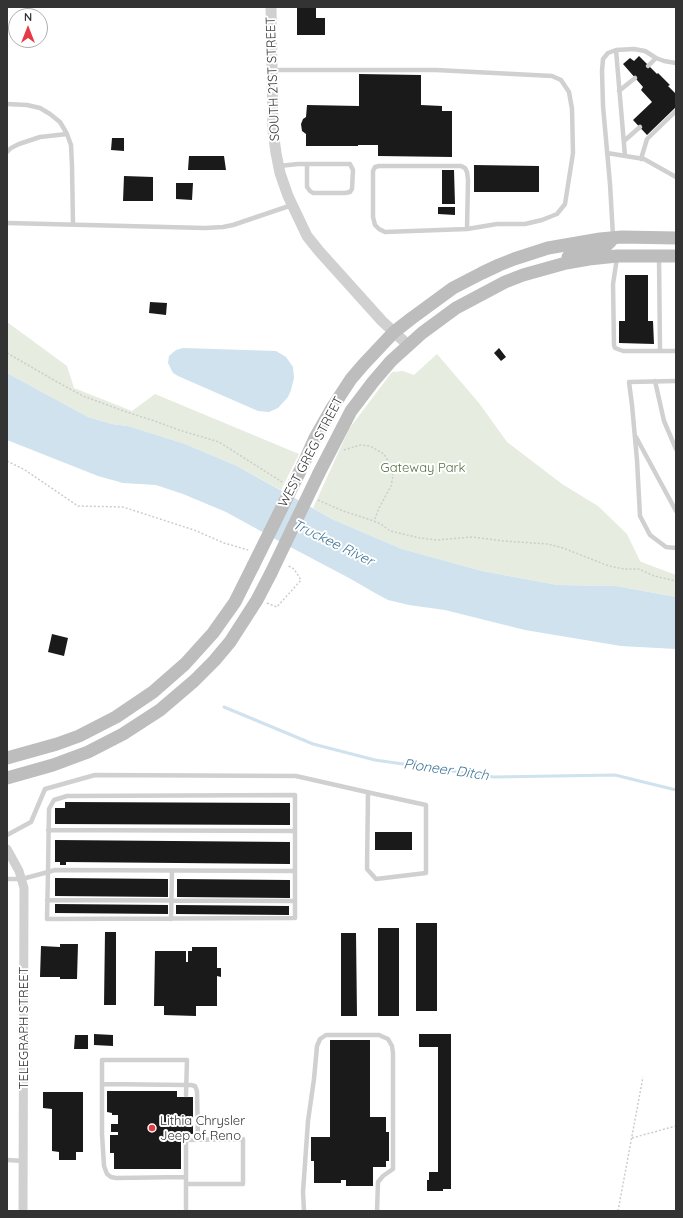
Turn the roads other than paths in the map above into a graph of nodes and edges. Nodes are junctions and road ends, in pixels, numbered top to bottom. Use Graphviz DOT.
graph roads {
  1 [pos="271,7"];
  2 [pos="616,50"];
  3 [pos="656,58"];
  4 [pos="676,63"];
  5 [pos="648,66"];
  6 [pos="271,70"];
  7 [pos="635,78"];
  8 [pos="619,91"];
  9 [pos="7,104"];
  10 [pos="676,111"];
  11 [pos="640,127"];
  12 [pos="67,134"];
  13 [pos="624,141"];
  14 [pos="7,152"];
  15 [pos="607,153"];
  16 [pos="625,156"];
  17 [pos="641,159"];
  18 [pos="307,164"];
  19 [pos="279,166"];
  20 [pos="676,177"];
  21 [pos="292,205"];
  22 [pos="7,223"];
  23 [pos="73,224"];
  24 [pos="468,230"];
  25 [pos="613,238"];
  26 [pos="676,238"];
  27 [pos="617,256"];
  28 [pos="659,256"];
  29 [pos="676,256"];
  30 [pos="544,269"];
  31 [pos="394,332"];
  32 [pos="408,346"];
  33 [pos="660,351"];
  34 [pos="676,351"];
  35 [pos="676,380"];
  36 [pos="655,381"];
  37 [pos="635,436"];
  38 [pos="676,450"];
  39 [pos="676,511"];
  40 [pos="676,548"];
  41 [pos="7,758"];
  42 [pos="13,776"];
  43 [pos="7,782"];
  44 [pos="368,792"];
  45 [pos="48,830"];
  46 [pos="295,831"];
  47 [pos="7,835"];
  48 [pos="7,850"];
  49 [pos="172,870"];
  50 [pos="295,871"];
  51 [pos="48,872"];
  52 [pos="7,879"];
  53 [pos="22,879"];
  54 [pos="47,900"];
  55 [pos="172,901"];
  56 [pos="295,901"];
  57 [pos="172,919"];
  58 [pos="102,1084"];
  59 [pos="186,1085"];
  60 [pos="186,1096"];
  61 [pos="186,1135"];
  62 [pos="186,1140"];
  63 [pos="198,1140"];
  64 [pos="7,1160"];
  65 [pos="24,1161"];
  66 [pos="186,1177"];
  67 [pos="186,1184"];
  68 [pos="23,1211"];
  69 [pos="186,1211"];
  70 [pos="304,1211"];
  71 [pos="377,1211"];
  1 -- 6 [label="street, SOUTH 21ST STREET"];
  2 -- 3 [label="lane"];
  2 -- 8 [label="lane"];
  2 -- 15 [label="lane"];
  3 -- 4 [label="lane"];
  3 -- 5 [label="lane"];
  6 -- 19 [label="street, SOUTH 21ST STREET"];
  6 -- 24 [label="lane"];
  7 -- 8 [label="lane"];
  8 -- 13 [label="lane"];
  9 -- 12 [label="lane"];
  10 -- 17 [label="lane"];
  11 -- 13 [label="lane"];
  12 -- 14 [label="lane"];
  12 -- 23 [label="lane"];
  13 -- 16 [label="lane"];
  15 -- 16 [label="lane"];
  15 -- 25 [label="lane"];
  16 -- 17 [label="lane"];
  17 -- 20 [label="lane"];
  18 -- 18 [label="lane"];
  18 -- 19 [label="lane"];
  19 -- 21 [label="street, SOUTH 21ST STREET"];
  21 -- 23 [label="lane"];
  21 -- 31 [label="street, SOUTH 21ST STREET"];
  22 -- 23 [label="lane"];
  24 -- 24 [label="lane"];
  25 -- 26 [label="main road, WEST GREG STREET"];
  25 -- 30 [label="main road"];
  25 -- 31 [label="main road, WEST GREG STREET"];
  27 -- 28 [label="main road, WEST GREG STREET"];
  27 -- 30 [label="main road, WEST GREG STREET"];
  27 -- 33 [label="lane"];
  28 -- 29 [label="main road, WEST GREG STREET"];
  28 -- 33 [label="lane"];
  30 -- 32 [label="main road, WEST GREG STREET"];
  31 -- 32 [label="street, SOUTH 21ST STREET"];
  31 -- 41 [label="main road, WEST GREG STREET, bridge"];
  32 -- 42 [label="main road, WEST GREG STREET, bridge"];
  33 -- 34 [label="lane"];
  35 -- 36 [label="lane"];
  36 -- 37 [label="lane"];
  36 -- 38 [label="lane"];
  37 -- 39 [label="lane"];
  37 -- 40 [label="lane"];
  42 -- 43 [label="main road, WEST GREG STREET"];
  44 -- 44 [label="lane"];
  44 -- 47 [label="lane"];
  45 -- 46 [label="lane"];
  45 -- 46 [label="lane"];
  45 -- 51 [label="lane"];
  46 -- 50 [label="lane"];
  48 -- 53 [label="street, TELEGRAPH STREET"];
  49 -- 50 [label="lane"];
  49 -- 51 [label="lane"];
  49 -- 55 [label="lane"];
  50 -- 56 [label="lane"];
  51 -- 53 [label="lane"];
  51 -- 54 [label="lane"];
  52 -- 53 [label="lane"];
  53 -- 65 [label="street, TELEGRAPH STREET"];
  54 -- 55 [label="lane"];
  54 -- 57 [label="lane"];
  55 -- 56 [label="lane"];
  55 -- 57 [label="lane"];
  56 -- 57 [label="lane"];
  58 -- 59 [label="lane"];
  58 -- 59 [label="lane"];
  58 -- 66 [label="lane"];
  59 -- 60 [label="lane"];
  59 -- 63 [label="lane"];
  61 -- 62 [label="lane"];
  62 -- 63 [label="lane"];
  62 -- 66 [label="lane"];
  63 -- 67 [label="lane"];
  64 -- 65 [label="lane"];
  65 -- 68 [label="street, TELEGRAPH STREET"];
  66 -- 67 [label="lane"];
  67 -- 69 [label="lane"];
  70 -- 71 [label="lane"];
}
